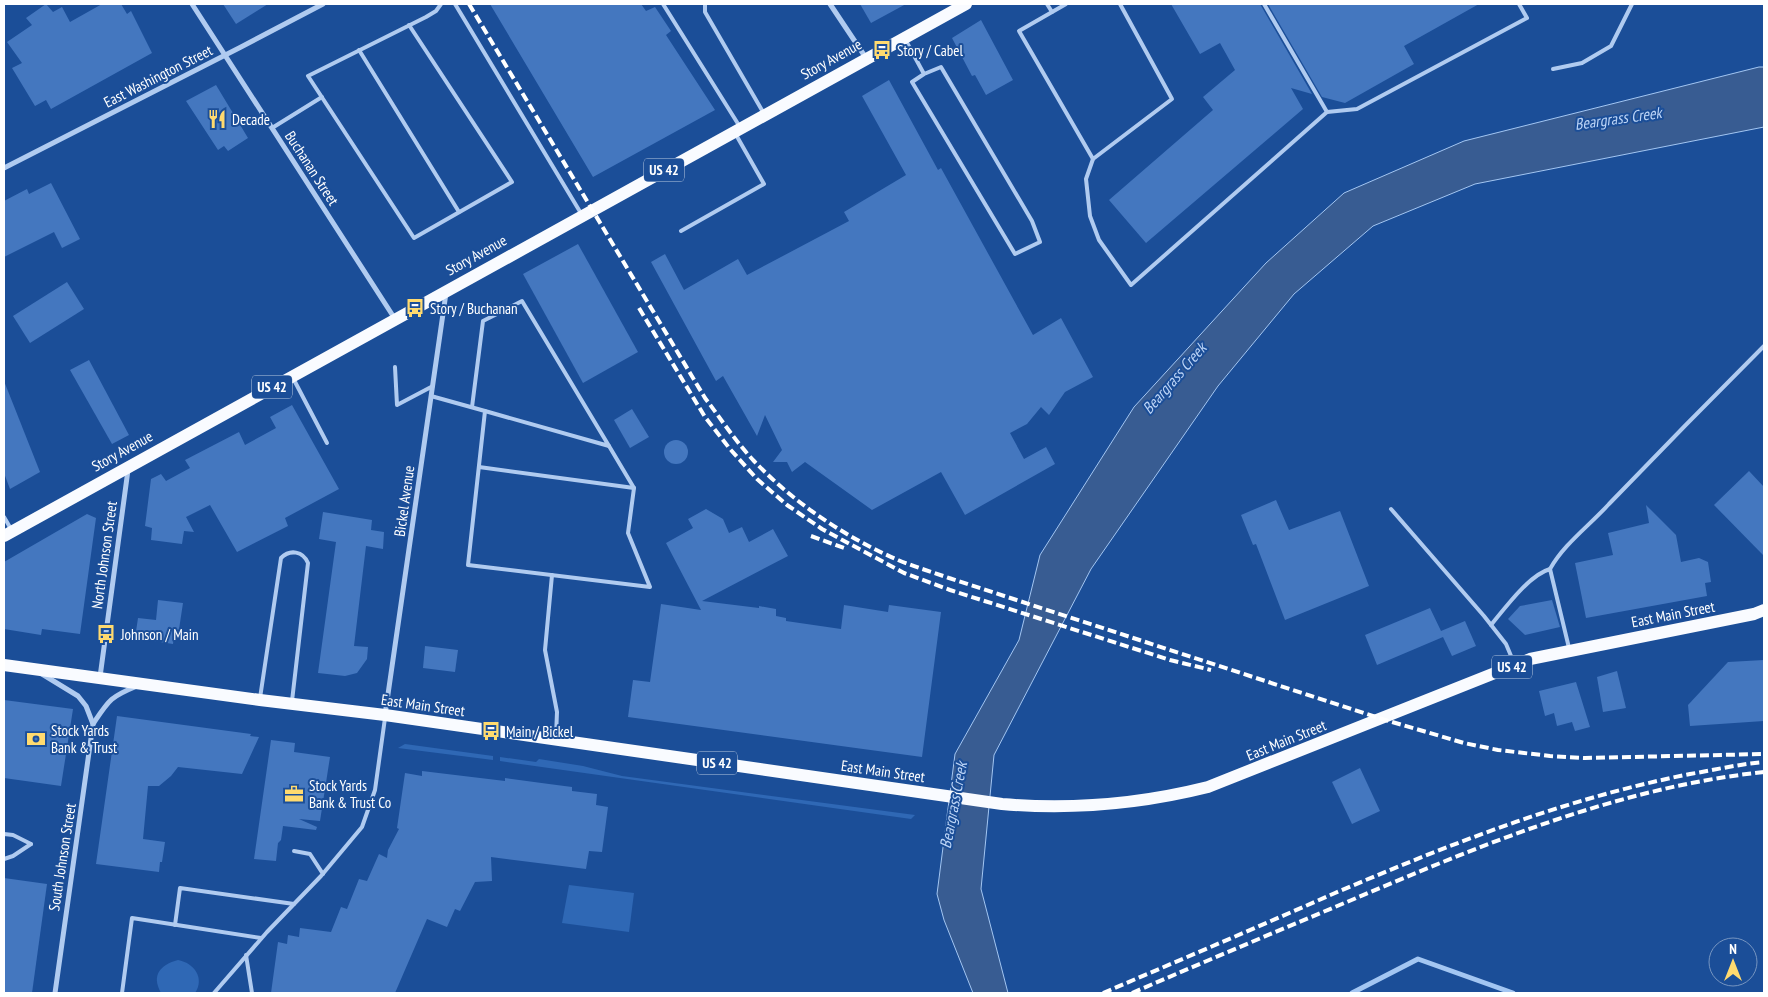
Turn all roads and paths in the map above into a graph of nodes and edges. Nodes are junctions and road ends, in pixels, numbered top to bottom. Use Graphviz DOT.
graph roads {
  1 [pos="192,4"];
  2 [pos="323,4"];
  3 [pos="441,4"];
  4 [pos="455,4"];
  5 [pos="663,4"];
  6 [pos="705,4"];
  7 [pos="830,4"];
  8 [pos="966,4"];
  9 [pos="1047,4"];
  10 [pos="1066,4"];
  11 [pos="1120,4"];
  12 [pos="1264,4"];
  13 [pos="1519,4"];
  14 [pos="1632,4"];
  15 [pos="1052,12"];
  16 [pos="409,25"];
  17 [pos="904,37"];
  18 [pos="359,50"];
  19 [pos="225,56"];
  20 [pos="866,58"];
  21 [pos="1553,69"];
  22 [pos="924,74"];
  23 [pos="322,97"];
  24 [pos="1327,112"];
  25 [pos="764,114"];
  26 [pos="272,128"];
  27 [pos="737,129"];
  28 [pos="1093,159"];
  29 [pos="4,168"];
  30 [pos="459,212"];
  31 [pos="582,215"];
  32 [pos="682,231"];
  33 [pos="446,290"];
  34 [pos="395,319"];
  35 [pos="1764,346"];
  36 [pos="394,367"];
  37 [pos="292,376"];
  38 [pos="433,386"];
  39 [pos="431,396"];
  40 [pos="472,407"];
  41 [pos="485,411"];
  42 [pos="327,443"];
  43 [pos="609,446"];
  44 [pos="129,466"];
  45 [pos="479,467"];
  46 [pos="634,488"];
  47 [pos="1391,509"];
  48 [pos="4,518"];
  49 [pos="8,534"];
  50 [pos="1550,569"];
  51 [pos="552,575"];
  52 [pos="1764,610"];
  53 [pos="1491,625"];
  54 [pos="1569,650"];
  55 [pos="4,665"];
  56 [pos="1515,666"];
  57 [pos="33,669"];
  58 [pos="100,678"];
  59 [pos="143,684"];
  60 [pos="260,700"];
  61 [pos="292,704"];
  62 [pos="385,716"];
  63 [pos="93,724"];
  64 [pos="556,740"];
  65 [pos="4,834"];
  66 [pos="294,851"];
  67 [pos="4,859"];
  68 [pos="323,874"];
  69 [pos="294,904"];
  70 [pos="175,925"];
  71 [pos="261,938"];
  72 [pos="246,955"];
  73 [pos="55,993"];
  74 [pos="122,993"];
  75 [pos="214,993"];
  76 [pos="252,993"];
  1 -- 19 [label="street, Buchanan Street"];
  2 -- 19 [label="street, East Washington Street"];
  3 -- 16 [label="lane"];
  4 -- 31 [label="lane"];
  5 -- 27 [label="lane"];
  6 -- 25 [label="lane"];
  7 -- 20 [label="street"];
  8 -- 17 [label="main road, Story Avenue / US 42"];
  9 -- 15 [label="lane"];
  10 -- 15 [label="lane"];
  11 -- 28 [label="lane"];
  12 -- 24 [label="lane"];
  13 -- 24 [label="lane"];
  14 -- 21 [label="lane"];
  15 -- 28 [label="lane"];
  16 -- 18 [label="lane"];
  16 -- 30 [label="lane"];
  17 -- 20 [label="main road, Story Avenue / US 42"];
  17 -- 22 [label="lane"];
  18 -- 23 [label="lane"];
  18 -- 30 [label="lane"];
  19 -- 26 [label="street, Buchanan Street"];
  19 -- 29 [label="street, East Washington Street"];
  20 -- 25 [label="main road, Story Avenue / US 42"];
  22 -- 22 [label="lane"];
  23 -- 26 [label="lane"];
  23 -- 30 [label="lane"];
  24 -- 28 [label="lane"];
  25 -- 27 [label="main road, Story Avenue / US 42"];
  26 -- 34 [label="street, Buchanan Street"];
  27 -- 31 [label="main road, Story Avenue / US 42"];
  27 -- 32 [label="lane"];
  31 -- 33 [label="main road, Story Avenue / US 42"];
  33 -- 34 [label="main road, Story Avenue / US 42"];
  33 -- 38 [label="street, Bickel Avenue"];
  34 -- 37 [label="main road, Story Avenue / US 42"];
  35 -- 50 [label="lane"];
  36 -- 38 [label="lane"];
  37 -- 42 [label="lane"];
  37 -- 44 [label="main road, Story Avenue / US 42"];
  38 -- 39 [label="street, Bickel Avenue"];
  39 -- 40 [label="lane"];
  39 -- 62 [label="street, Bickel Avenue"];
  40 -- 41 [label="lane"];
  40 -- 43 [label="lane"];
  41 -- 43 [label="lane"];
  41 -- 45 [label="lane"];
  43 -- 46 [label="lane"];
  44 -- 49 [label="main road, Story Avenue / US 42"];
  44 -- 58 [label="street, North Johnson Street"];
  45 -- 46 [label="lane"];
  45 -- 51 [label="lane"];
  46 -- 51 [label="lane"];
  47 -- 53 [label="lane"];
  48 -- 49 [label="lane"];
  50 -- 53 [label="lane"];
  50 -- 54 [label="lane"];
  51 -- 64 [label="lane"];
  52 -- 54 [label="main road, East Main Street / US 42"];
  53 -- 56 [label="lane"];
  54 -- 56 [label="main road, East Main Street / US 42"];
  55 -- 57 [label="main road, East Main Street / US 42"];
  56 -- 64 [label="main road, East Main Street / US 42"];
  57 -- 58 [label="main road, East Main Street / US 42"];
  57 -- 63 [label="street"];
  58 -- 59 [label="main road, East Main Street / US 42"];
  59 -- 60 [label="main road, East Main Street / US 42"];
  59 -- 63 [label="street, South Johnson Street"];
  60 -- 61 [label="main road, East Main Street / US 42"];
  60 -- 61 [label="lane"];
  61 -- 62 [label="main road, East Main Street / US 42"];
  62 -- 64 [label="main road, East Main Street / US 42"];
  62 -- 68 [label="lane"];
  63 -- 73 [label="street, South Johnson Street"];
  65 -- 67 [label="lane"];
  66 -- 68 [label="lane"];
  68 -- 69 [label="lane"];
  69 -- 70 [label="lane"];
  69 -- 71 [label="lane"];
  70 -- 71 [label="lane"];
  70 -- 74 [label="lane"];
  71 -- 72 [label="lane"];
  72 -- 75 [label="lane"];
  72 -- 76 [label="lane"];
}
